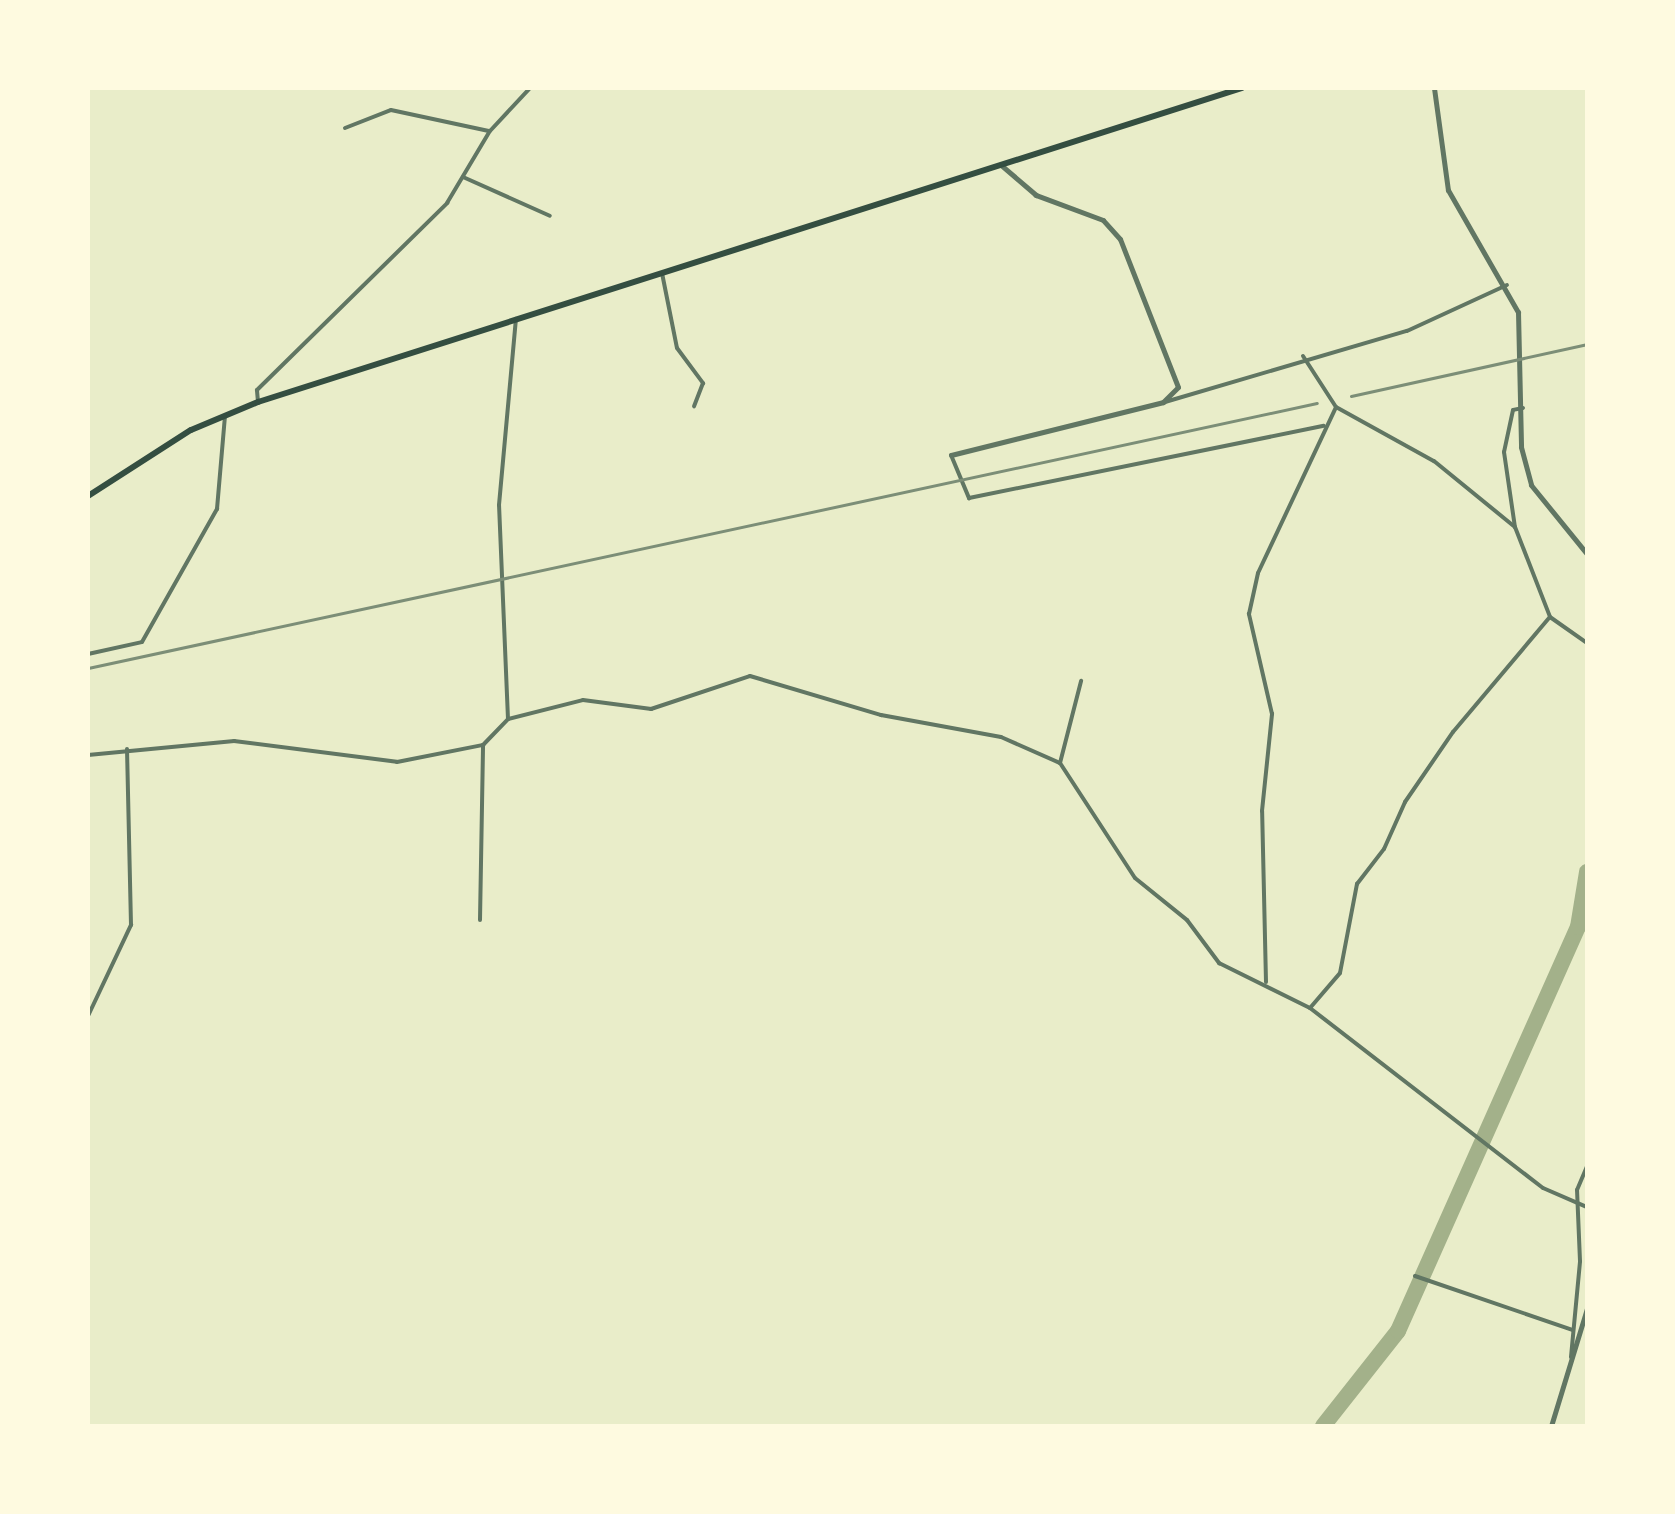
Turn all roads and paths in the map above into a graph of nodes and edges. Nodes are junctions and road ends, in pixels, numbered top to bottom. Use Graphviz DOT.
graph roads {
  1 [pos="530,88"];
  2 [pos="1242,88"];
  3 [pos="1434,88"];
  4 [pos="345,128"];
  5 [pos="490,131"];
  6 [pos="1001,165"];
  7 [pos="463,177"];
  8 [pos="550,216"];
  9 [pos="662,273"];
  10 [pos="1507,285"];
  11 [pos="516,319"];
  12 [pos="1303,356"];
  13 [pos="258,402"];
  14 [pos="1163,402"];
  15 [pos="694,406"];
  16 [pos="1336,407"];
  17 [pos="1523,408"];
  18 [pos="225,415"];
  19 [pos="1325,426"];
  20 [pos="951,455"];
  21 [pos="88,496"];
  22 [pos="1515,527"];
  23 [pos="1587,554"];
  24 [pos="1550,617"];
  25 [pos="1587,643"];
  26 [pos="88,654"];
  27 [pos="1081,681"];
  28 [pos="508,719"];
  29 [pos="483,745"];
  30 [pos="127,749"];
  31 [pos="88,755"];
  32 [pos="1060,763"];
  33 [pos="480,920"];
  34 [pos="1266,982"];
  35 [pos="1310,1008"];
  36 [pos="88,1016"];
  37 [pos="1587,1166"];
  38 [pos="1578,1206"];
  39 [pos="1587,1207"];
  40 [pos="1415,1276"];
  41 [pos="1587,1308"];
  42 [pos="1573,1330"];
  43 [pos="1570,1359"];
  44 [pos="1551,1426"];
  1 -- 5 [label="street"];
  2 -- 6 [label="main road"];
  3 -- 10 [label="street"];
  4 -- 5 [label="street"];
  5 -- 7 [label="street"];
  6 -- 9 [label="main road"];
  6 -- 14 [label="street"];
  7 -- 8 [label="street"];
  7 -- 13 [label="street"];
  9 -- 11 [label="main road"];
  9 -- 15 [label="street"];
  10 -- 12 [label="street"];
  10 -- 17 [label="street"];
  11 -- 13 [label="main road"];
  11 -- 28 [label="street"];
  12 -- 14 [label="street"];
  12 -- 16 [label="street"];
  13 -- 18 [label="main road"];
  14 -- 20 [label="street"];
  16 -- 19 [label="street"];
  16 -- 22 [label="street"];
  17 -- 22 [label="street"];
  17 -- 23 [label="street"];
  18 -- 21 [label="main road"];
  18 -- 26 [label="street"];
  19 -- 20 [label="street"];
  19 -- 34 [label="street"];
  22 -- 24 [label="street"];
  24 -- 25 [label="street"];
  24 -- 35 [label="street"];
  27 -- 32 [label="street"];
  28 -- 29 [label="street"];
  28 -- 32 [label="street"];
  29 -- 30 [label="street"];
  29 -- 33 [label="street"];
  30 -- 31 [label="street"];
  30 -- 36 [label="street"];
  32 -- 34 [label="street"];
  34 -- 35 [label="street"];
  35 -- 38 [label="street"];
  37 -- 38 [label="street"];
  38 -- 39 [label="street"];
  38 -- 42 [label="street"];
  40 -- 42 [label="street"];
  41 -- 43 [label="street"];
  42 -- 43 [label="street"];
  43 -- 44 [label="street"];
}
